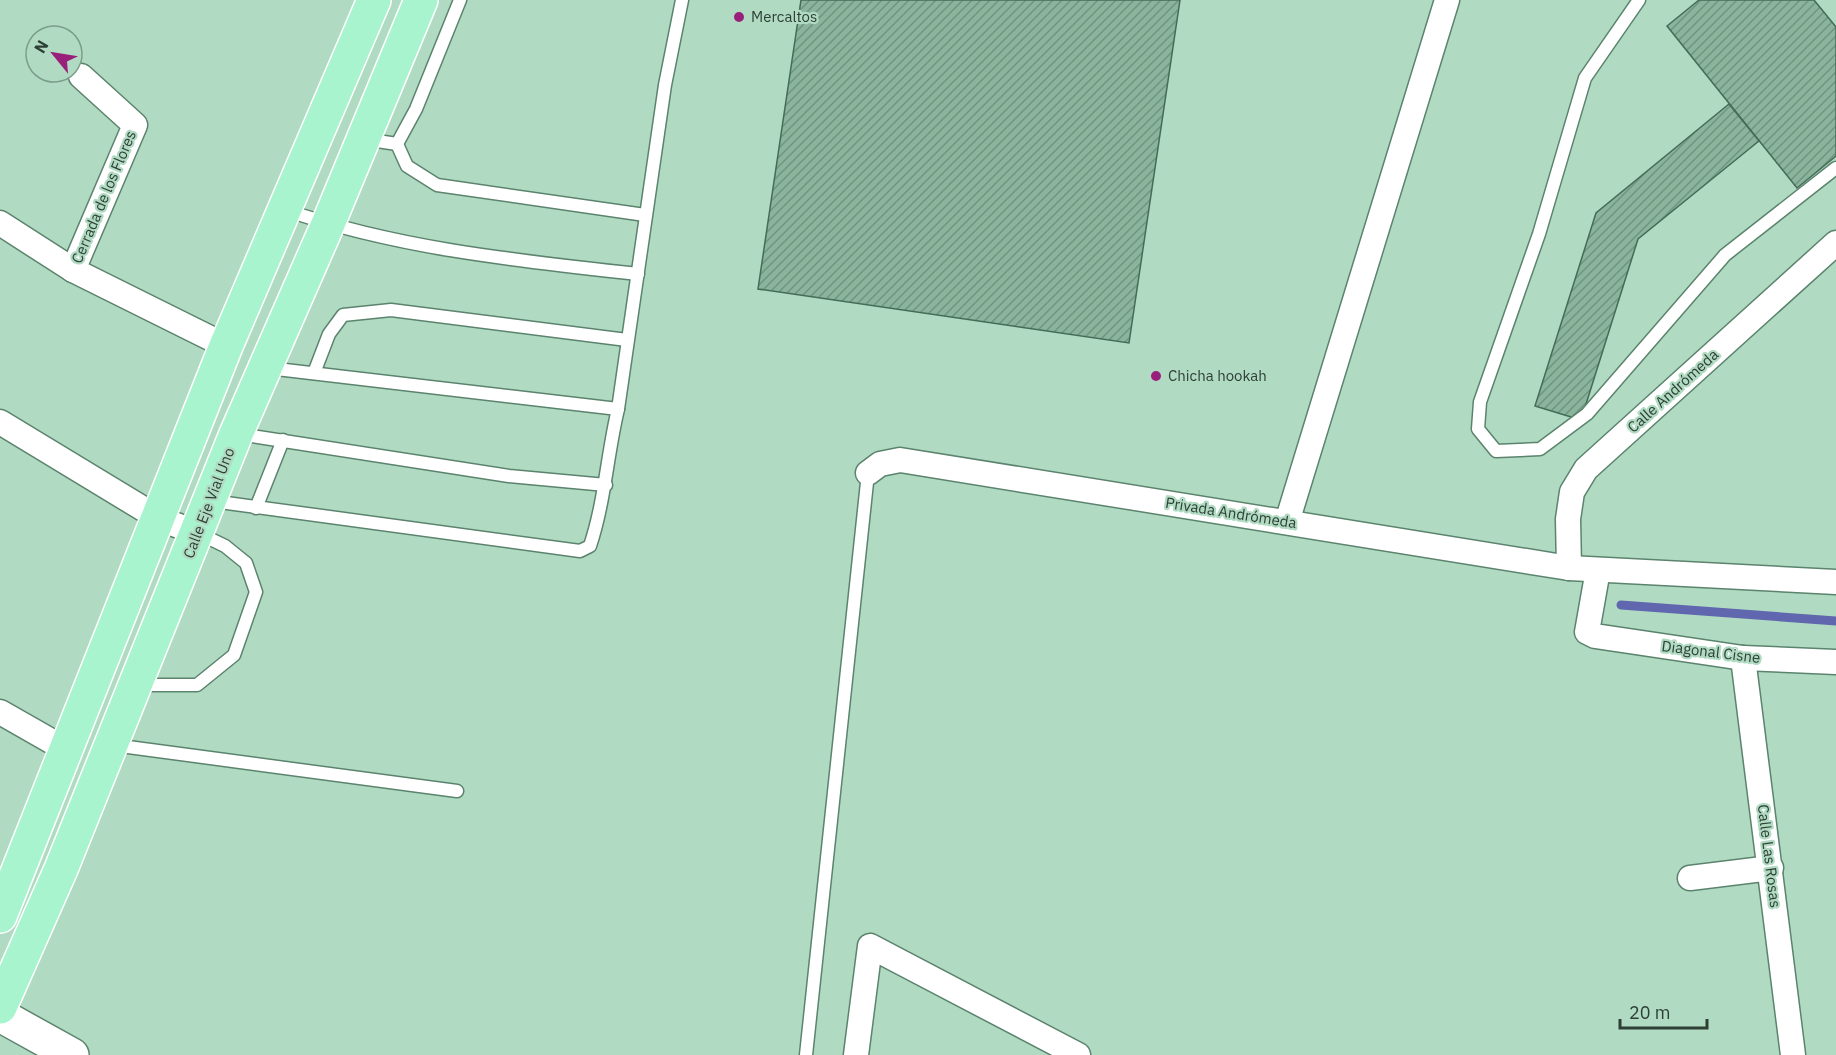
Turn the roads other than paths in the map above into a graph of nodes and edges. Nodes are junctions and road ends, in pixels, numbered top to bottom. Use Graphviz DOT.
graph roads {
  1 [pos="374,0"];
  2 [pos="421,0"];
  3 [pos="460,0"];
  4 [pos="682,0"];
  5 [pos="1447,0"];
  6 [pos="1639,0"];
  7 [pos="84,79"];
  8 [pos="362,139"];
  9 [pos="397,144"];
  10 [pos="1836,168"];
  11 [pos="285,210"];
  12 [pos="645,215"];
  13 [pos="0,223"];
  14 [pos="328,224"];
  15 [pos="1836,243"];
  16 [pos="73,270"];
  17 [pos="638,274"];
  18 [pos="627,340"];
  19 [pos="226,346"];
  20 [pos="264,368"];
  21 [pos="314,374"];
  22 [pos="618,409"];
  23 [pos="0,422"];
  24 [pos="236,434"];
  25 [pos="283,440"];
  26 [pos="868,473"];
  27 [pos="606,485"];
  28 [pos="209,500"];
  29 [pos="256,508"];
  30 [pos="160,519"];
  31 [pos="1287,522"];
  32 [pos="198,533"];
  33 [pos="1569,568"];
  34 [pos="1598,570"];
  35 [pos="1836,582"];
  36 [pos="1743,658"];
  37 [pos="1836,662"];
  38 [pos="134,685"];
  39 [pos="0,712"];
  40 [pos="109,744"];
  41 [pos="65,749"];
  42 [pos="457,791"];
  43 [pos="1771,868"];
  44 [pos="1690,878"];
  45 [pos="0,916"];
  46 [pos="0,1007"];
  47 [pos="0,1015"];
  48 [pos="72,1055"];
  49 [pos="806,1055"];
  50 [pos="856,1055"];
  51 [pos="1078,1055"];
  52 [pos="1793,1055"];
  1 -- 11 [label="main road"];
  2 -- 8 [label="main road, Calle Eje Vial Uno"];
  3 -- 9 [label="lane"];
  4 -- 12 [label="lane"];
  5 -- 31 [label="street"];
  6 -- 10 [label="lane"];
  7 -- 16 [label="street, Cerrada de los Flores"];
  8 -- 9 [label="lane"];
  8 -- 14 [label="main road, Calle Eje Vial Uno"];
  9 -- 12 [label="lane"];
  11 -- 14 [label="lane"];
  11 -- 19 [label="main road"];
  12 -- 17 [label="lane"];
  13 -- 16 [label="street"];
  14 -- 17 [label="lane"];
  14 -- 20 [label="main road, Calle Eje Vial Uno"];
  15 -- 33 [label="street, Calle Andrómeda"];
  16 -- 19 [label="street"];
  17 -- 18 [label="lane"];
  18 -- 21 [label="lane"];
  18 -- 22 [label="lane"];
  19 -- 30 [label="main road"];
  20 -- 21 [label="lane"];
  20 -- 24 [label="main road, Calle Eje Vial Uno"];
  21 -- 22 [label="lane"];
  22 -- 27 [label="lane"];
  23 -- 30 [label="street"];
  24 -- 25 [label="lane"];
  24 -- 28 [label="main road, Calle Eje Vial Uno"];
  25 -- 27 [label="lane"];
  25 -- 29 [label="lane"];
  26 -- 31 [label="street, Privada Andrómeda"];
  26 -- 49 [label="lane"];
  27 -- 29 [label="lane"];
  28 -- 29 [label="lane"];
  28 -- 32 [label="main road, Calle Eje Vial Uno"];
  30 -- 32 [label="street"];
  30 -- 41 [label="main road"];
  31 -- 33 [label="street, Privada Andrómeda"];
  32 -- 38 [label="main road, Calle Eje Vial Uno"];
  32 -- 38 [label="lane"];
  33 -- 34 [label="street, Privada Andrómeda"];
  34 -- 35 [label="street"];
  34 -- 36 [label="street, Diagonal Cisne"];
  36 -- 37 [label="street, Diagonal Cisne"];
  36 -- 43 [label="street, Calle Las Rosas"];
  38 -- 40 [label="main road, Calle Eje Vial Uno"];
  39 -- 41 [label="street"];
  40 -- 42 [label="lane"];
  40 -- 46 [label="main road, Calle Eje Vial Uno"];
  41 -- 45 [label="main road"];
  43 -- 44 [label="street"];
  43 -- 52 [label="street, Calle Las Rosas"];
  47 -- 48 [label="street"];
  50 -- 51 [label="street"];
}
